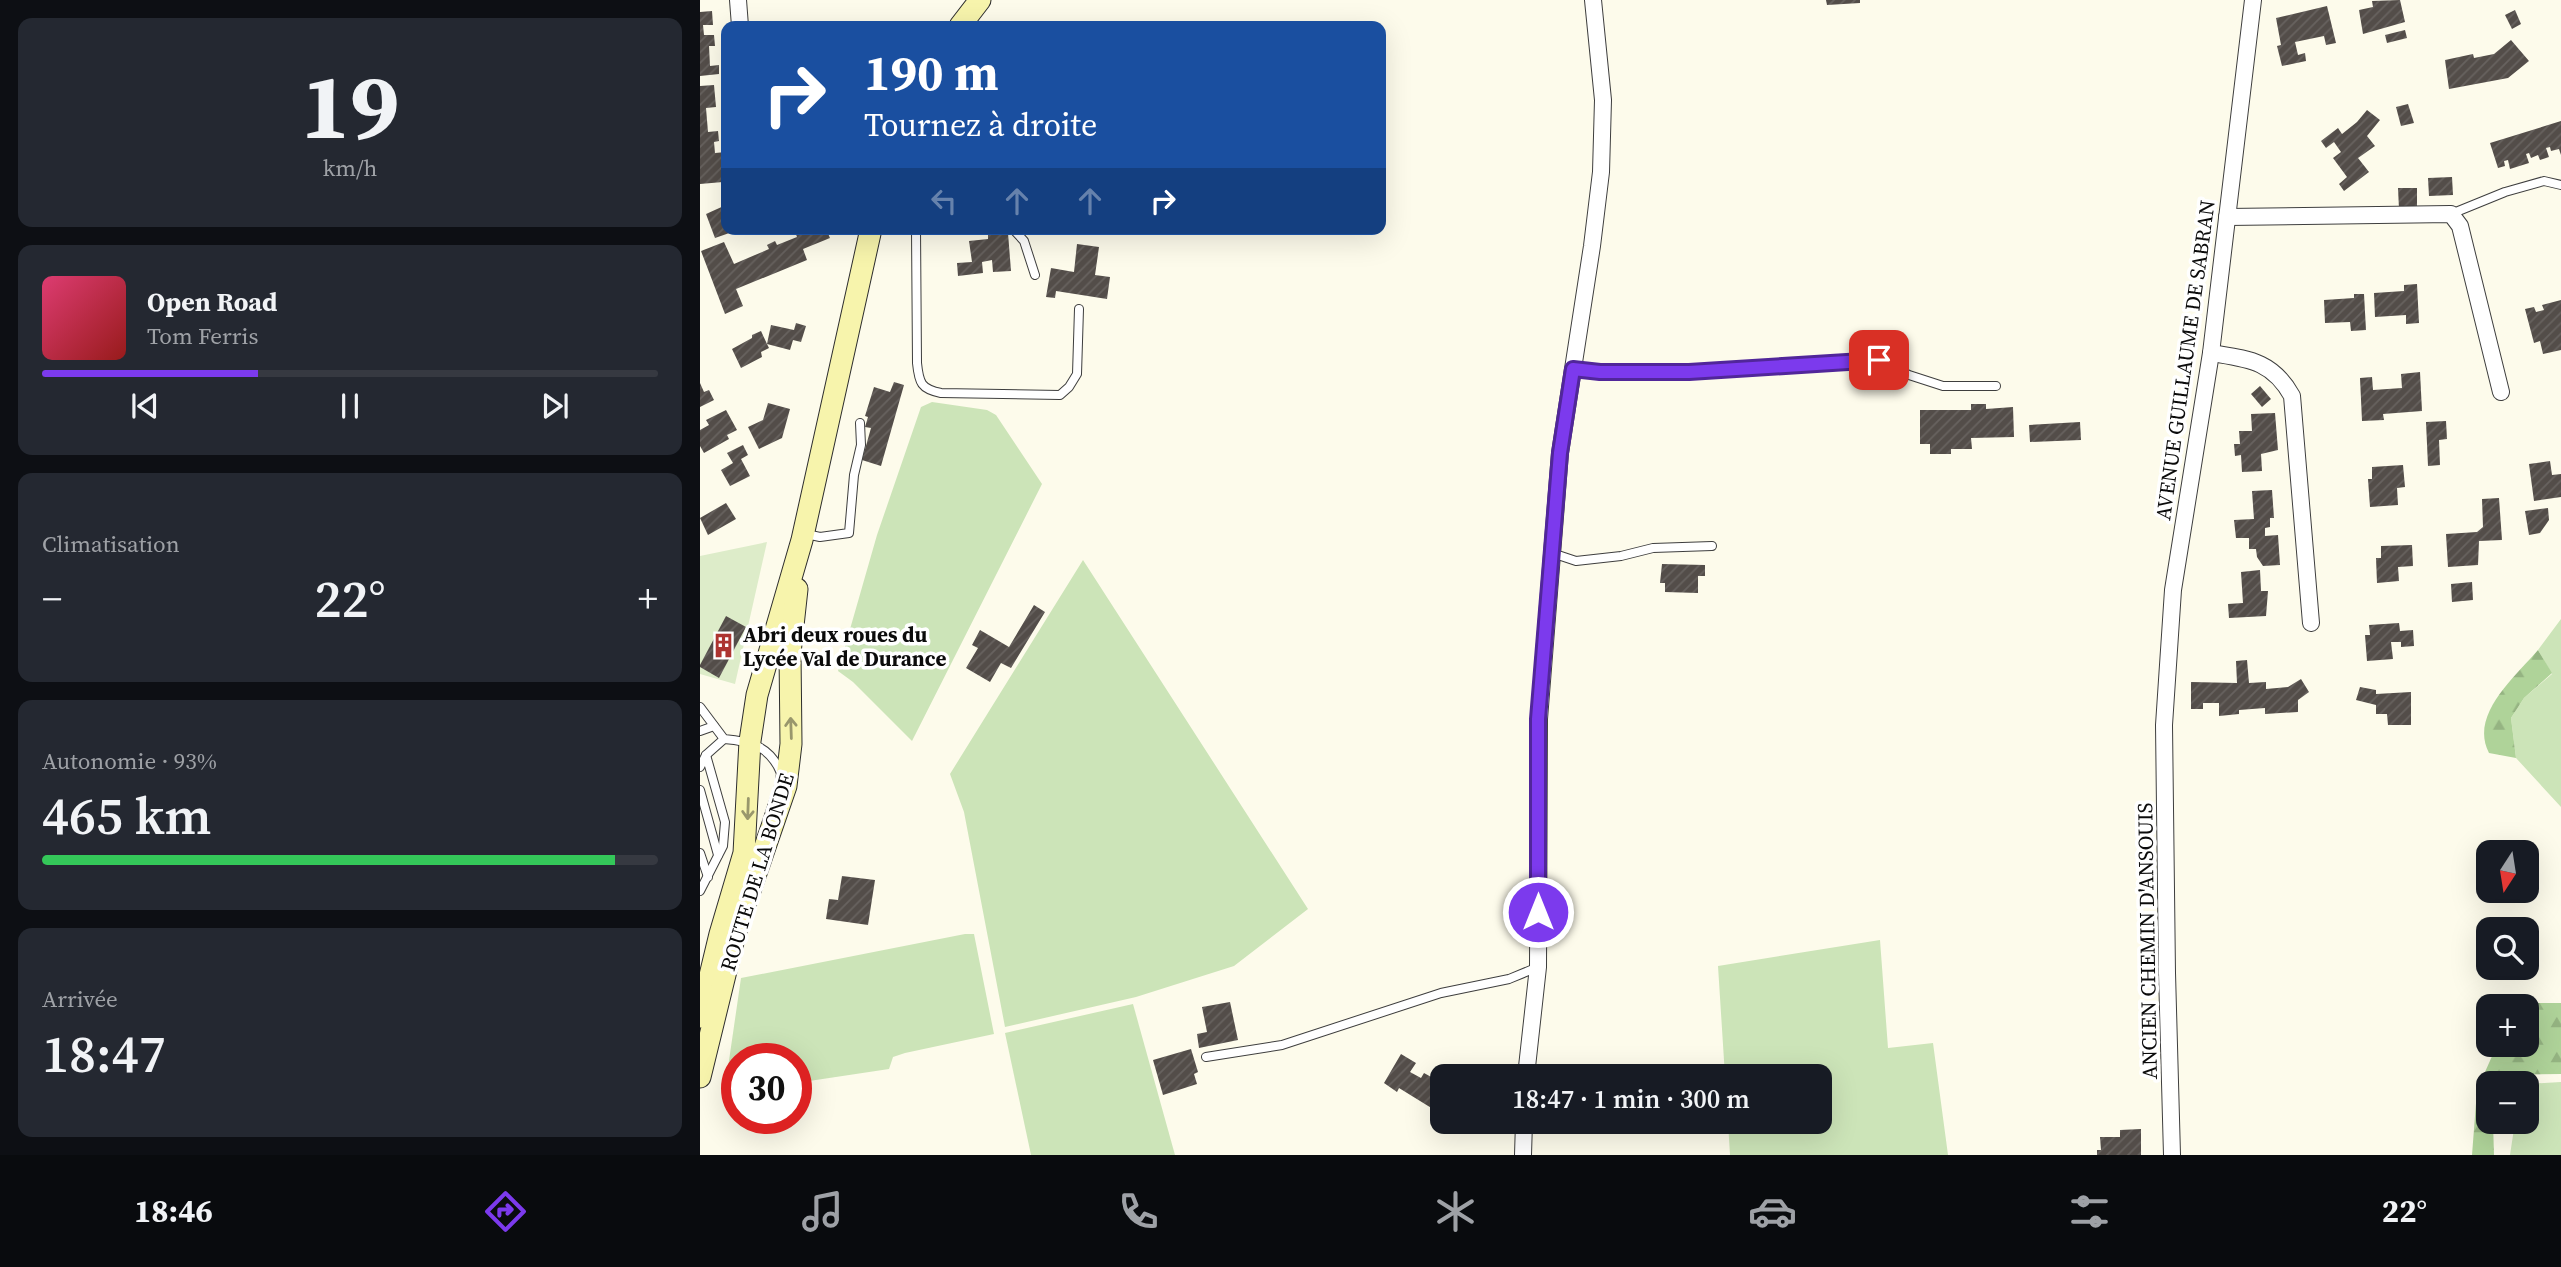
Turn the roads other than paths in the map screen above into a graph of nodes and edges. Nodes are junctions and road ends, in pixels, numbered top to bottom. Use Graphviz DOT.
graph roads {
  1 [pos="738,0"];
  2 [pos="980,0"];
  3 [pos="1593,0"];
  4 [pos="2253,0"];
  5 [pos="740,21"];
  6 [pos="964,21"];
  7 [pos="2561,185"];
  8 [pos="2451,214"];
  9 [pos="2227,218"];
  10 [pos="870,235"];
  11 [pos="916,235"];
  12 [pos="1018,235"];
  13 [pos="1035,275"];
  14 [pos="1079,309"];
  15 [pos="2211,353"];
  16 [pos="1573,369"];
  17 [pos="1996,386"];
  18 [pos="2501,392"];
  19 [pos="860,423"];
  20 [pos="803,537"];
  21 [pos="1712,546"];
  22 [pos="1552,553"];
  23 [pos="2311,622"];
  24 [pos="700,707"];
  25 [pos="2164,725"];
  26 [pos="714,726"];
  27 [pos="700,731"];
  28 [pos="724,739"];
  29 [pos="750,741"];
  30 [pos="706,755"];
  31 [pos="700,767"];
  32 [pos="786,786"];
  33 [pos="700,790"];
  34 [pos="700,853"];
  35 [pos="718,855"];
  36 [pos="708,877"];
  37 [pos="700,891"];
  38 [pos="1538,967"];
  39 [pos="700,1017"];
  40 [pos="1206,1056"];
  41 [pos="1527,1064"];
  42 [pos="700,1077"];
  43 [pos="1523,1134"];
  44 [pos="1522,1155"];
  45 [pos="2172,1155"];
  1 -- 5 [label="street"];
  2 -- 6 [label="main road"];
  3 -- 16 [label="street"];
  4 -- 9 [label="street, AVENUE GUILLAUME DE SABRAN"];
  7 -- 8 [label="lane"];
  8 -- 9 [label="street"];
  8 -- 18 [label="street"];
  9 -- 15 [label="street, AVENUE GUILLAUME DE SABRAN"];
  10 -- 20 [label="main road, ROUTE DE LA BONDE"];
  11 -- 14 [label="lane"];
  12 -- 13 [label="lane"];
  15 -- 23 [label="street"];
  15 -- 25 [label="street, AVENUE GUILLAUME DE SABRAN"];
  16 -- 17 [label="lane"];
  16 -- 22 [label="street"];
  19 -- 20 [label="lane"];
  20 -- 29 [label="main road, ROUTE DE LA BONDE"];
  32 -- 20 [label="main road, ROUTE DE LA BONDE, one-way"];
  21 -- 22 [label="lane"];
  22 -- 38 [label="street"];
  24 -- 26 [label="lane"];
  25 -- 45 [label="street, ANCIEN CHEMIN D'ANSOUIS"];
  26 -- 27 [label="lane"];
  26 -- 28 [label="lane"];
  28 -- 29 [label="lane"];
  28 -- 30 [label="lane"];
  29 -- 32 [label="lane"];
  29 -- 39 [label="main road, ROUTE DE LA BONDE, one-way"];
  30 -- 31 [label="lane"];
  30 -- 35 [label="lane"];
  32 -- 42 [label="main road, ROUTE DE LA BONDE"];
  33 -- 35 [label="lane"];
  34 -- 36 [label="lane"];
  35 -- 36 [label="lane"];
  36 -- 37 [label="lane"];
  38 -- 40 [label="lane"];
  38 -- 41 [label="street"];
  43 -- 44 [label="street"];
}
